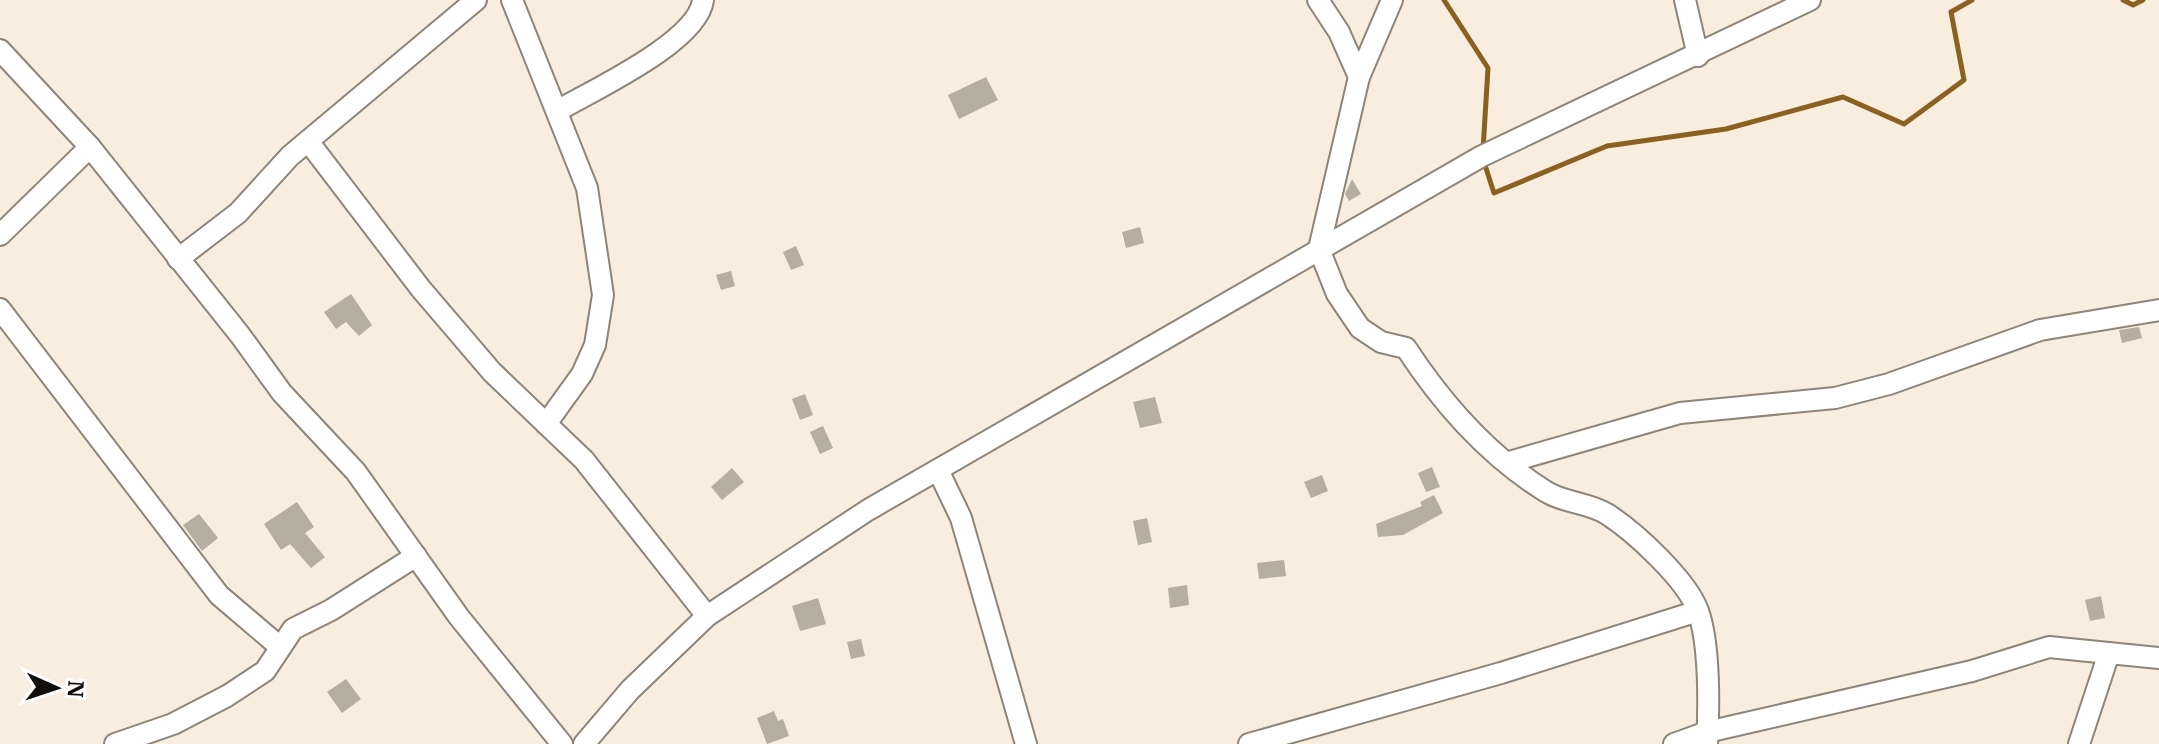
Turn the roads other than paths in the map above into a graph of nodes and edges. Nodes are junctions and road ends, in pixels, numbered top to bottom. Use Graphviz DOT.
graph roads {
  1 [pos="476,0"];
  2 [pos="512,0"];
  3 [pos="703,0"];
  4 [pos="1318,0"];
  5 [pos="1392,0"];
  6 [pos="1685,0"];
  7 [pos="1810,0"];
  8 [pos="0,50"];
  9 [pos="1698,56"];
  10 [pos="1359,77"];
  11 [pos="557,111"];
  12 [pos="308,141"];
  13 [pos="90,147"];
  14 [pos="0,235"];
  15 [pos="1319,249"];
  16 [pos="178,259"];
  17 [pos="0,309"];
  18 [pos="2159,310"];
  19 [pos="546,424"];
  20 [pos="1509,462"];
  21 [pos="938,470"];
  22 [pos="416,556"];
  23 [pos="1698,611"];
  24 [pos="707,616"];
  25 [pos="280,647"];
  26 [pos="2109,653"];
  27 [pos="2159,658"];
  28 [pos="1707,738"];
  29 [pos="115,744"];
  30 [pos="562,744"];
  31 [pos="584,744"];
  32 [pos="1026,744"];
  33 [pos="1249,744"];
  34 [pos="1674,744"];
  35 [pos="2079,744"];
  1 -- 12 [label="street"];
  2 -- 11 [label="street"];
  3 -- 11 [label="street"];
  4 -- 10 [label="street"];
  5 -- 10 [label="street"];
  6 -- 9 [label="street"];
  7 -- 9 [label="street"];
  8 -- 13 [label="street"];
  9 -- 15 [label="street"];
  10 -- 15 [label="street"];
  11 -- 19 [label="street"];
  12 -- 16 [label="street"];
  12 -- 19 [label="street"];
  13 -- 14 [label="street"];
  13 -- 16 [label="street"];
  15 -- 20 [label="street"];
  15 -- 21 [label="street"];
  16 -- 22 [label="street"];
  17 -- 25 [label="street"];
  18 -- 20 [label="street"];
  19 -- 24 [label="street"];
  20 -- 23 [label="street"];
  21 -- 24 [label="street"];
  21 -- 32 [label="street"];
  22 -- 25 [label="street"];
  22 -- 30 [label="street"];
  23 -- 28 [label="street"];
  23 -- 33 [label="street"];
  24 -- 31 [label="street"];
  25 -- 29 [label="street"];
  26 -- 27 [label="street"];
  26 -- 28 [label="street"];
  26 -- 35 [label="street"];
  28 -- 34 [label="street"];
}
